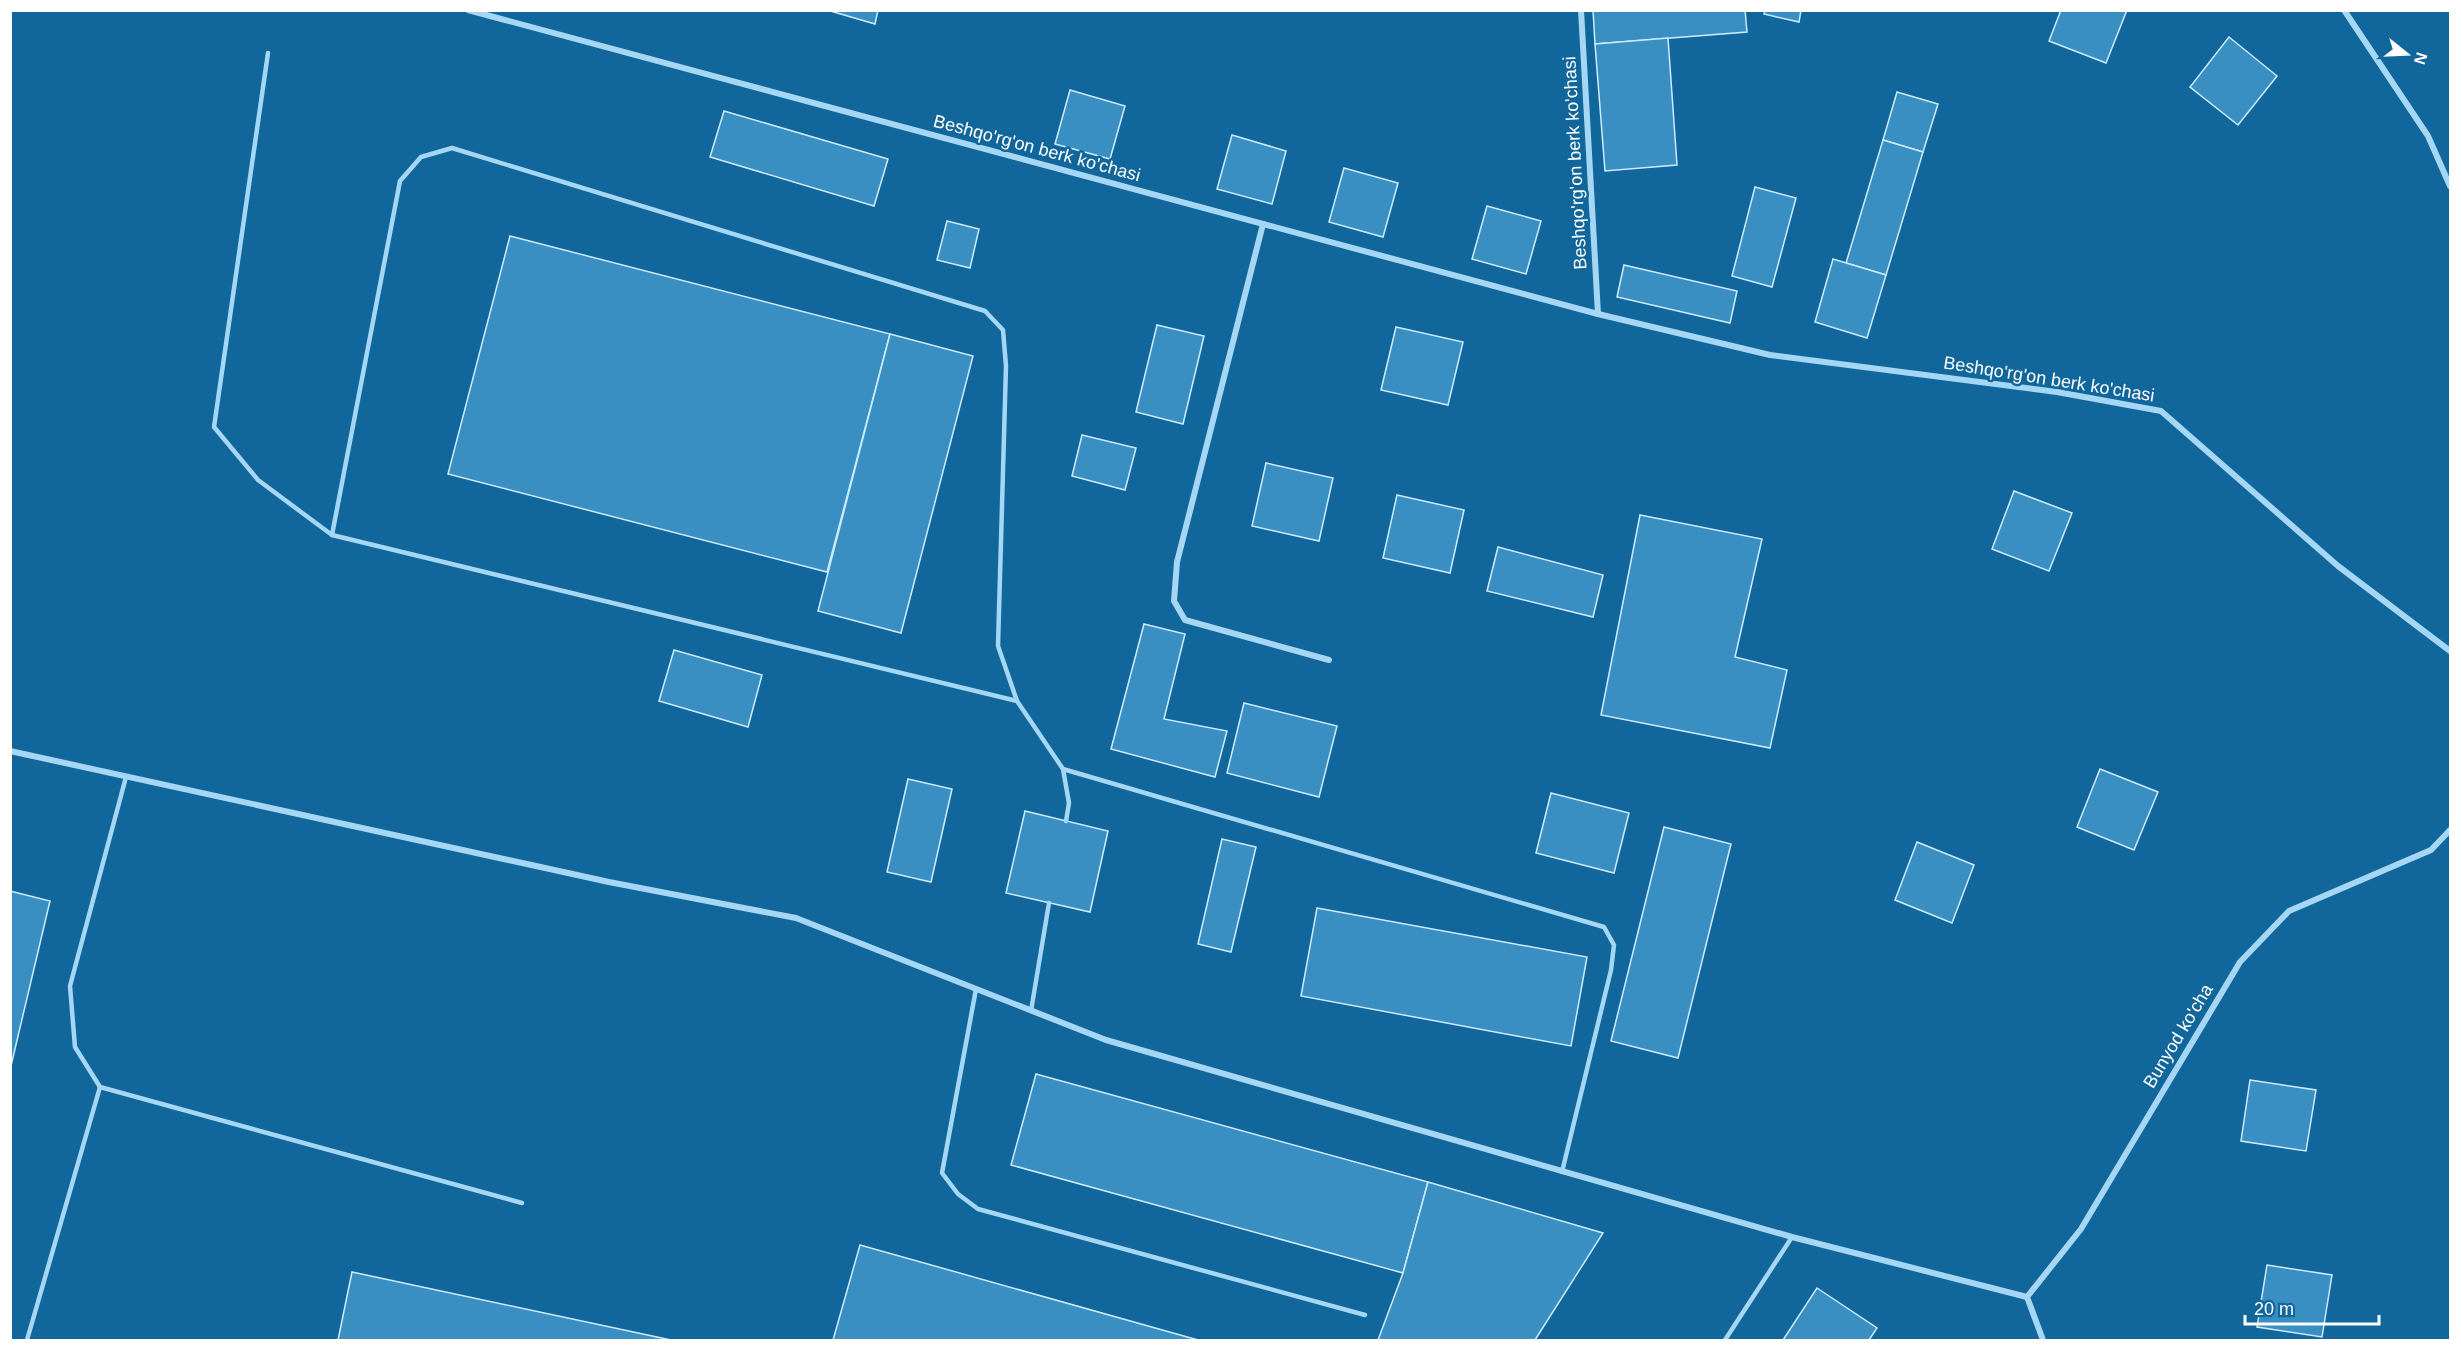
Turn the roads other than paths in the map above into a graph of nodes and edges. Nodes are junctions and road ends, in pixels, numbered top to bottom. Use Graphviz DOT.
graph roads {
  1 [pos="468,10"];
  2 [pos="1581,10"];
  3 [pos="2344,10"];
  4 [pos="268,53"];
  5 [pos="2451,186"];
  6 [pos="1263,224"];
  7 [pos="1598,314"];
  8 [pos="332,535"];
  9 [pos="2451,651"];
  10 [pos="1329,660"];
  11 [pos="1017,701"];
  12 [pos="10,751"];
  13 [pos="1063,769"];
  14 [pos="126,777"];
  15 [pos="1066,821"];
  16 [pos="2451,830"];
  17 [pos="1049,903"];
  18 [pos="976,989"];
  19 [pos="1031,1011"];
  20 [pos="100,1087"];
  21 [pos="1562,1172"];
  22 [pos="522,1203"];
  23 [pos="1792,1237"];
  24 [pos="2027,1297"];
  25 [pos="1365,1315"];
  26 [pos="27,1341"];
  27 [pos="1725,1341"];
  28 [pos="2043,1341"];
  1 -- 6 [label="street, Beshqo'rg'on berk ko'chasi"];
  2 -- 7 [label="street, Beshqo'rg'on berk ko'chasi"];
  3 -- 5 [label="street"];
  4 -- 8 [label="lane"];
  6 -- 7 [label="street, Beshqo'rg'on berk ko'chasi"];
  6 -- 10 [label="street"];
  7 -- 9 [label="street, Beshqo'rg'on berk ko'chasi"];
  8 -- 11 [label="lane"];
  8 -- 11 [label="lane"];
  11 -- 13 [label="lane"];
  12 -- 14 [label="street"];
  13 -- 15 [label="lane"];
  13 -- 21 [label="lane"];
  14 -- 18 [label="street"];
  14 -- 20 [label="lane"];
  16 -- 24 [label="street, Bunyod ko'cha"];
  17 -- 19 [label="lane"];
  18 -- 19 [label="street"];
  18 -- 25 [label="lane"];
  19 -- 21 [label="street"];
  20 -- 22 [label="lane"];
  20 -- 26 [label="lane"];
  21 -- 23 [label="street"];
  23 -- 24 [label="street"];
  23 -- 27 [label="lane"];
  24 -- 28 [label="street"];
}
